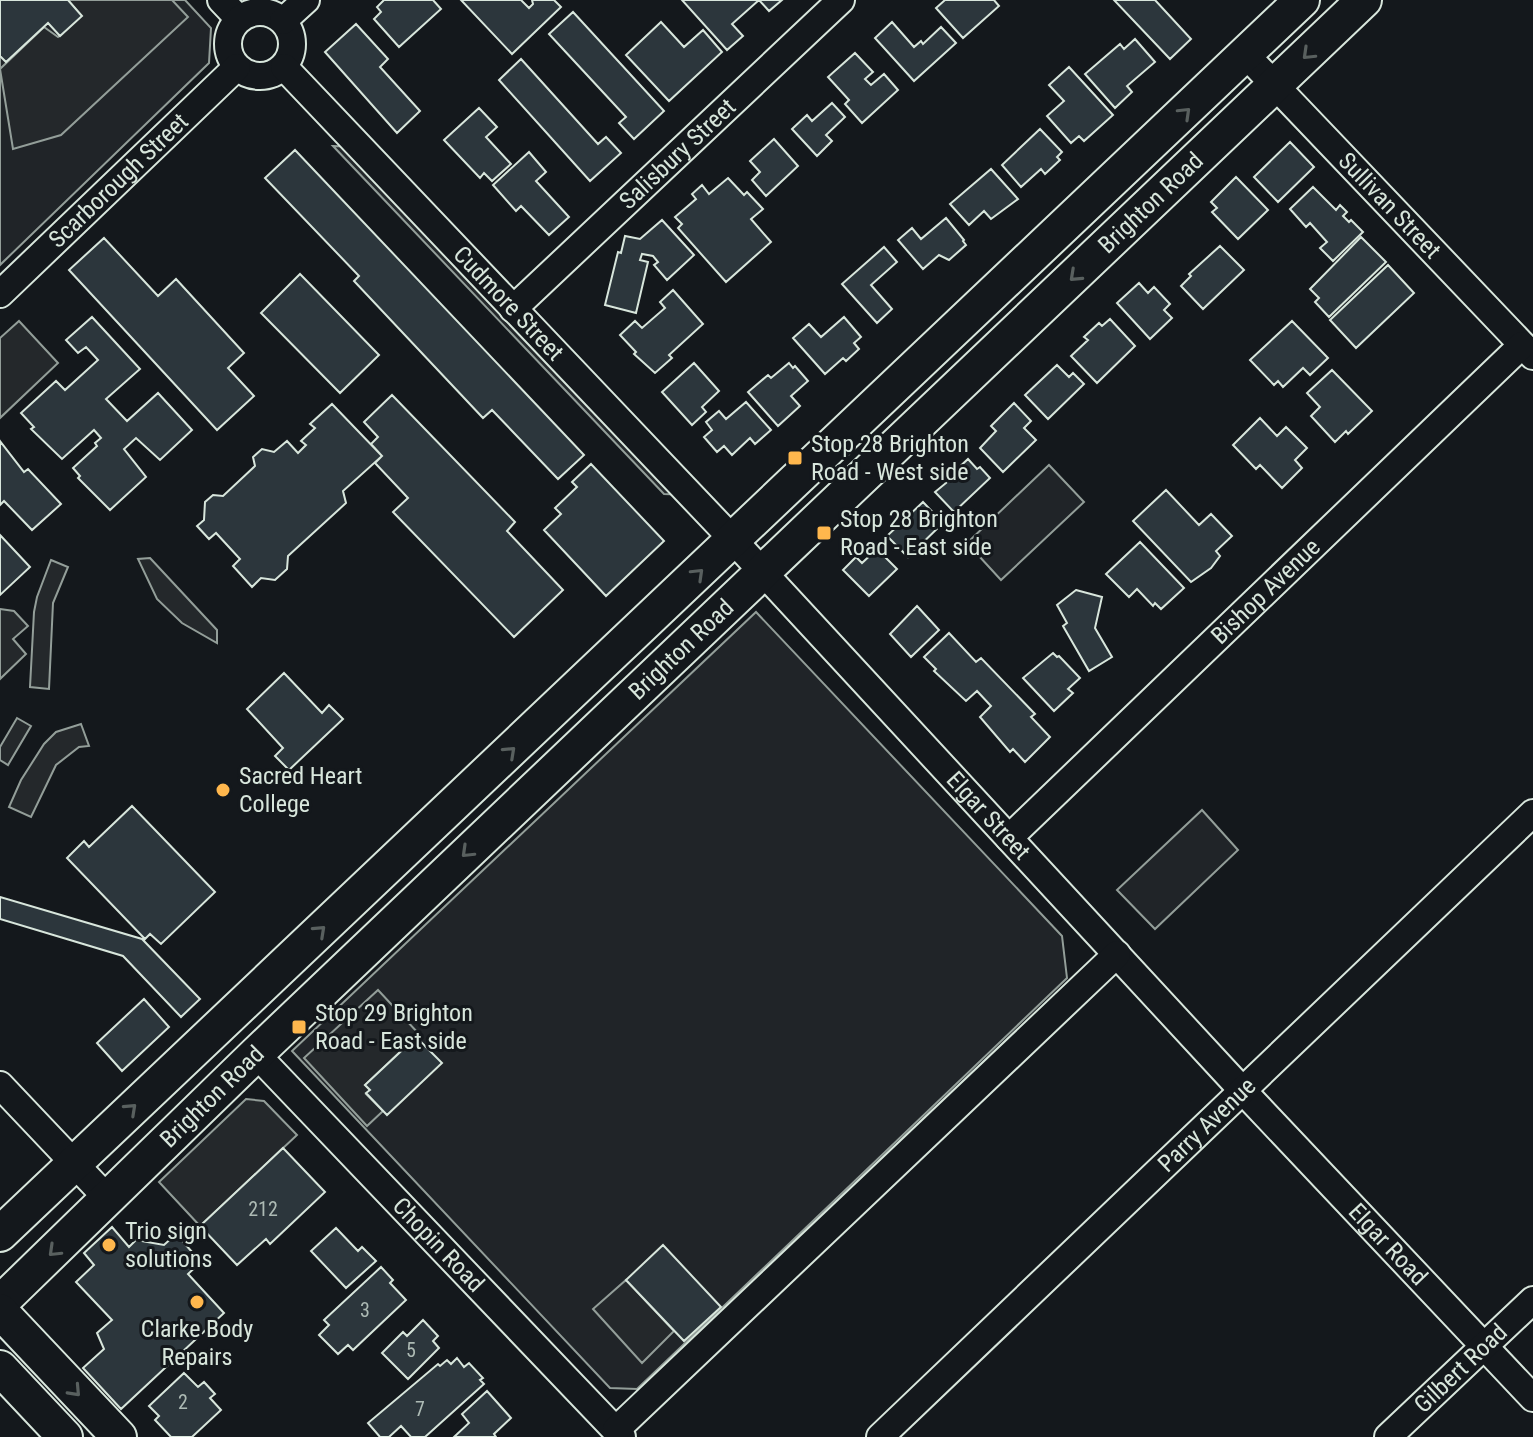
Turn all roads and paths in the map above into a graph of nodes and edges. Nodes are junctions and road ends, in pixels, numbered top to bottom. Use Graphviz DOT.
graph roads {
  1 [pos="306,0"];
  2 [pos="841,0"];
  3 [pos="1302,0"];
  4 [pos="1364,0"];
  5 [pos="230,10"];
  6 [pos="283,21"];
  7 [pos="1246,55"];
  8 [pos="237,67"];
  9 [pos="284,67"];
  10 [pos="1276,86"];
  11 [pos="0,294"];
  12 [pos="513,309"];
  13 [pos="1528,351"];
  14 [pos="733,541"];
  15 [pos="762,572"];
  16 [pos="1533,813"];
  17 [pos="1009,838"];
  18 [pos="1117,954"];
  19 [pos="256,1054"];
  20 [pos="0,1085"];
  21 [pos="1243,1091"];
  22 [pos="74,1162"];
  23 [pos="108,1199"];
  24 [pos="0,1234"];
  25 [pos="1533,1300"];
  26 [pos="0,1303"];
  27 [pos="0,1311"];
  28 [pos="1484,1346"];
  29 [pos="0,1368"];
  30 [pos="0,1392"];
  31 [pos="1533,1398"];
  32 [pos="62,1434"];
  33 [pos="619,1434"];
  34 [pos="119,1437"];
  35 [pos="880,1437"];
  36 [pos="1388,1437"];
  1 -- 6 [label="street"];
  2 -- 12 [label="street, Salisbury Street"];
  3 -- 7 [label="main road, Brighton Road"];
  4 -- 10 [label="main road, Brighton Road, one-way"];
  5 -- 6 [label="street"];
  5 -- 8 [label="street"];
  6 -- 9 [label="street"];
  7 -- 10 [label="street, Sullivan Street"];
  14 -- 7 [label="main road, Brighton Road, one-way"];
  8 -- 9 [label="street"];
  8 -- 11 [label="street, Scarborough Street"];
  9 -- 12 [label="street, Cudmore Street"];
  10 -- 13 [label="street, Sullivan Street"];
  10 -- 15 [label="main road, Brighton Road, one-way"];
  12 -- 14 [label="street, Cudmore Street"];
  13 -- 17 [label="street, Bishop Avenue"];
  14 -- 15 [label="street, Elgar Street"];
  22 -- 14 [label="main road, Brighton Road, one-way"];
  15 -- 17 [label="street, Elgar Street"];
  15 -- 19 [label="main road, Brighton Road, one-way"];
  16 -- 21 [label="street, Parry Avenue"];
  17 -- 18 [label="street, Elgar Street"];
  18 -- 21 [label="street, Elgar Street"];
  18 -- 33 [label="street"];
  19 -- 23 [label="main road, Brighton Road"];
  19 -- 33 [label="street, Chopin Road"];
  20 -- 22 [label="street"];
  21 -- 28 [label="street, Elgar Road"];
  21 -- 35 [label="street, Parry Avenue"];
  22 -- 23 [label="street"];
  22 -- 24 [label="main road, Brighton Road"];
  23 -- 26 [label="main road, Brighton Road, one-way"];
  25 -- 28 [label="street, Gilbert Road"];
  27 -- 34 [label="main road, one-way"];
  28 -- 31 [label="street, Elgar Road"];
  28 -- 36 [label="street, Gilbert Road"];
  29 -- 32 [label="main road"];
  30 -- 32 [label="main road"];
}
